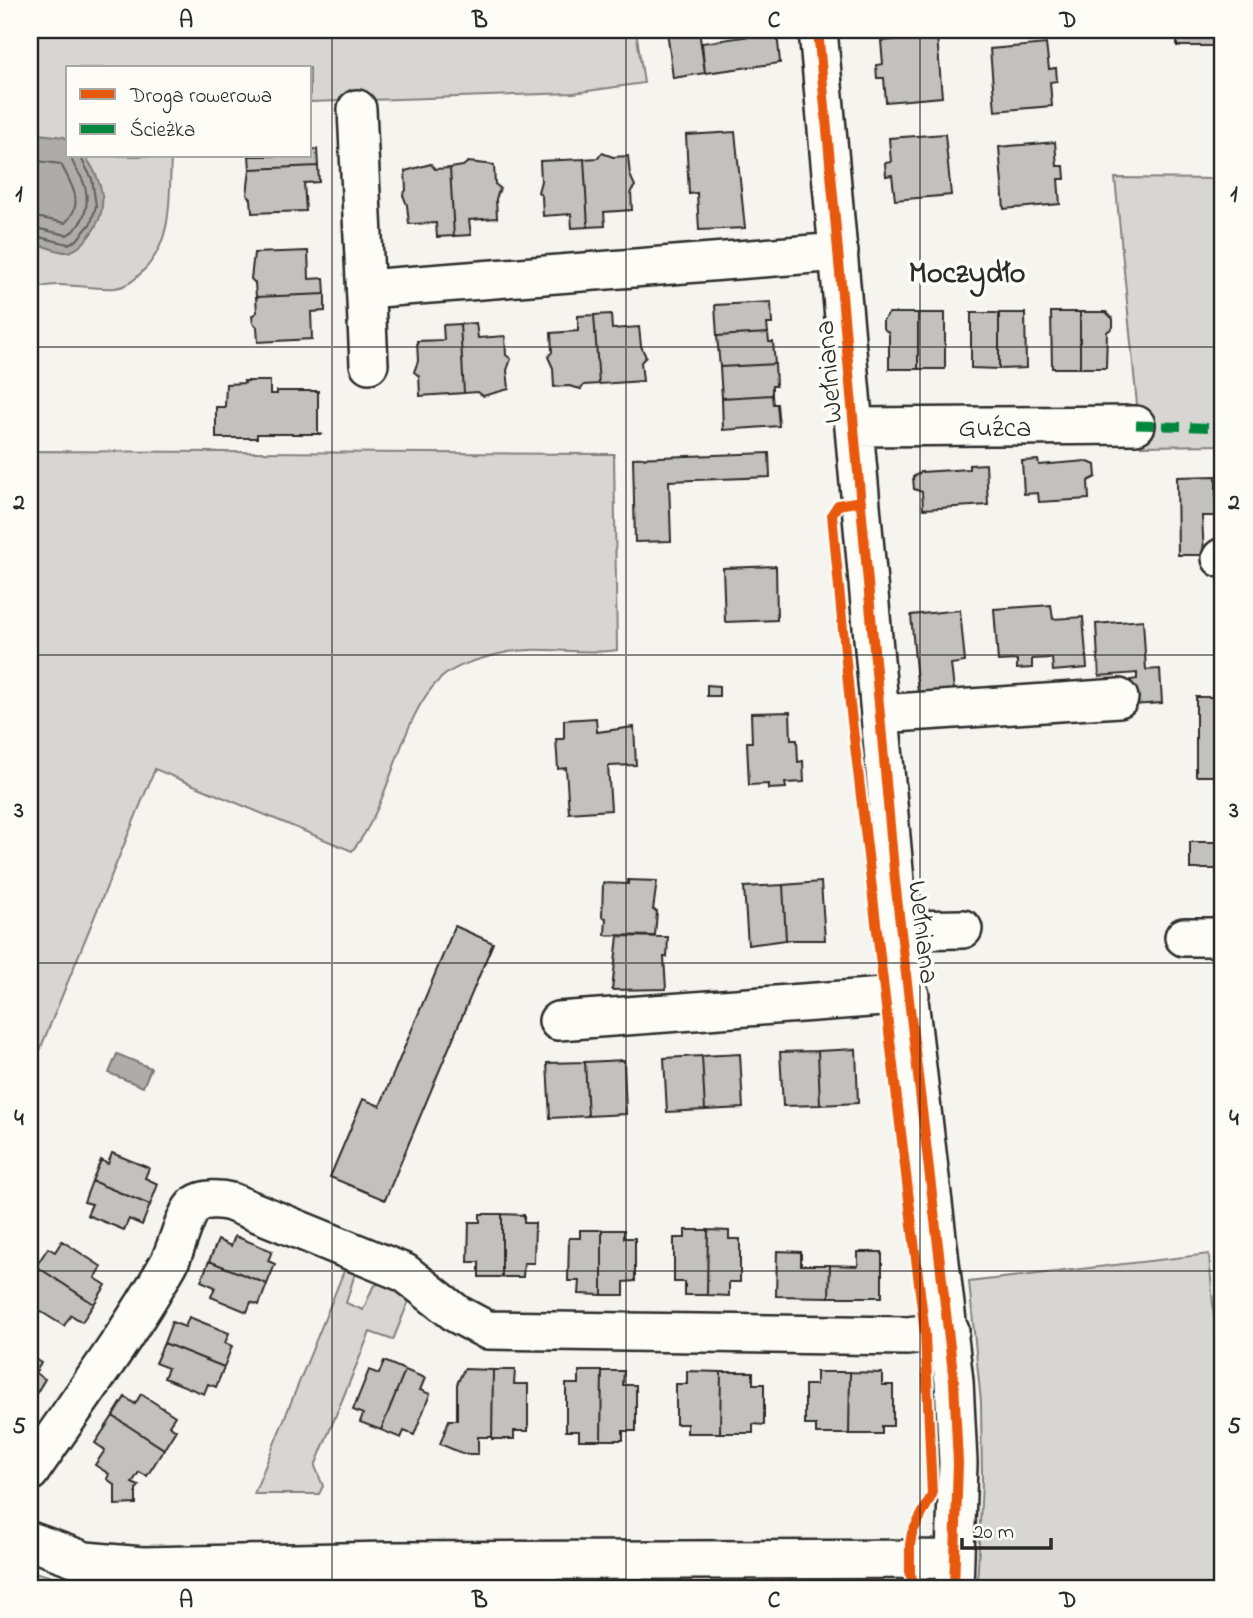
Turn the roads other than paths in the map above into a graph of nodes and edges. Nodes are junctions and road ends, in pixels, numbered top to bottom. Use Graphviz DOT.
graph roads {
  1 [pos="818,30"];
  2 [pos="357,108"];
  3 [pos="839,252"];
  4 [pos="366,289"];
  5 [pos="369,364"];
  6 [pos="1136,425"];
  7 [pos="855,427"];
  8 [pos="1119,698"];
  9 [pos="880,714"];
  10 [pos="963,929"];
  11 [pos="901,930"];
  12 [pos="1184,937"];
  13 [pos="1223,937"];
  14 [pos="910,995"];
  15 [pos="558,1021"];
  16 [pos="950,1331"];
  17 [pos="30,1472"];
  18 [pos="30,1541"];
  19 [pos="548,1574"];
  20 [pos="954,1574"];
  1 -- 3 [label="street, Wełniana"];
  2 -- 4 [label="street"];
  3 -- 4 [label="street"];
  3 -- 7 [label="street, Wełniana"];
  4 -- 5 [label="street"];
  6 -- 7 [label="street, Guźca"];
  7 -- 9 [label="street, Wełniana"];
  8 -- 9 [label="street"];
  9 -- 11 [label="street, Wełniana"];
  10 -- 11 [label="street"];
  11 -- 14 [label="street, Wełniana"];
  12 -- 13 [label="street"];
  14 -- 15 [label="street"];
  14 -- 16 [label="street, Wełniana"];
  16 -- 17 [label="street"];
  16 -- 20 [label="street, Wełniana"];
  18 -- 19 [label="street"];
  19 -- 20 [label="street"];
}
